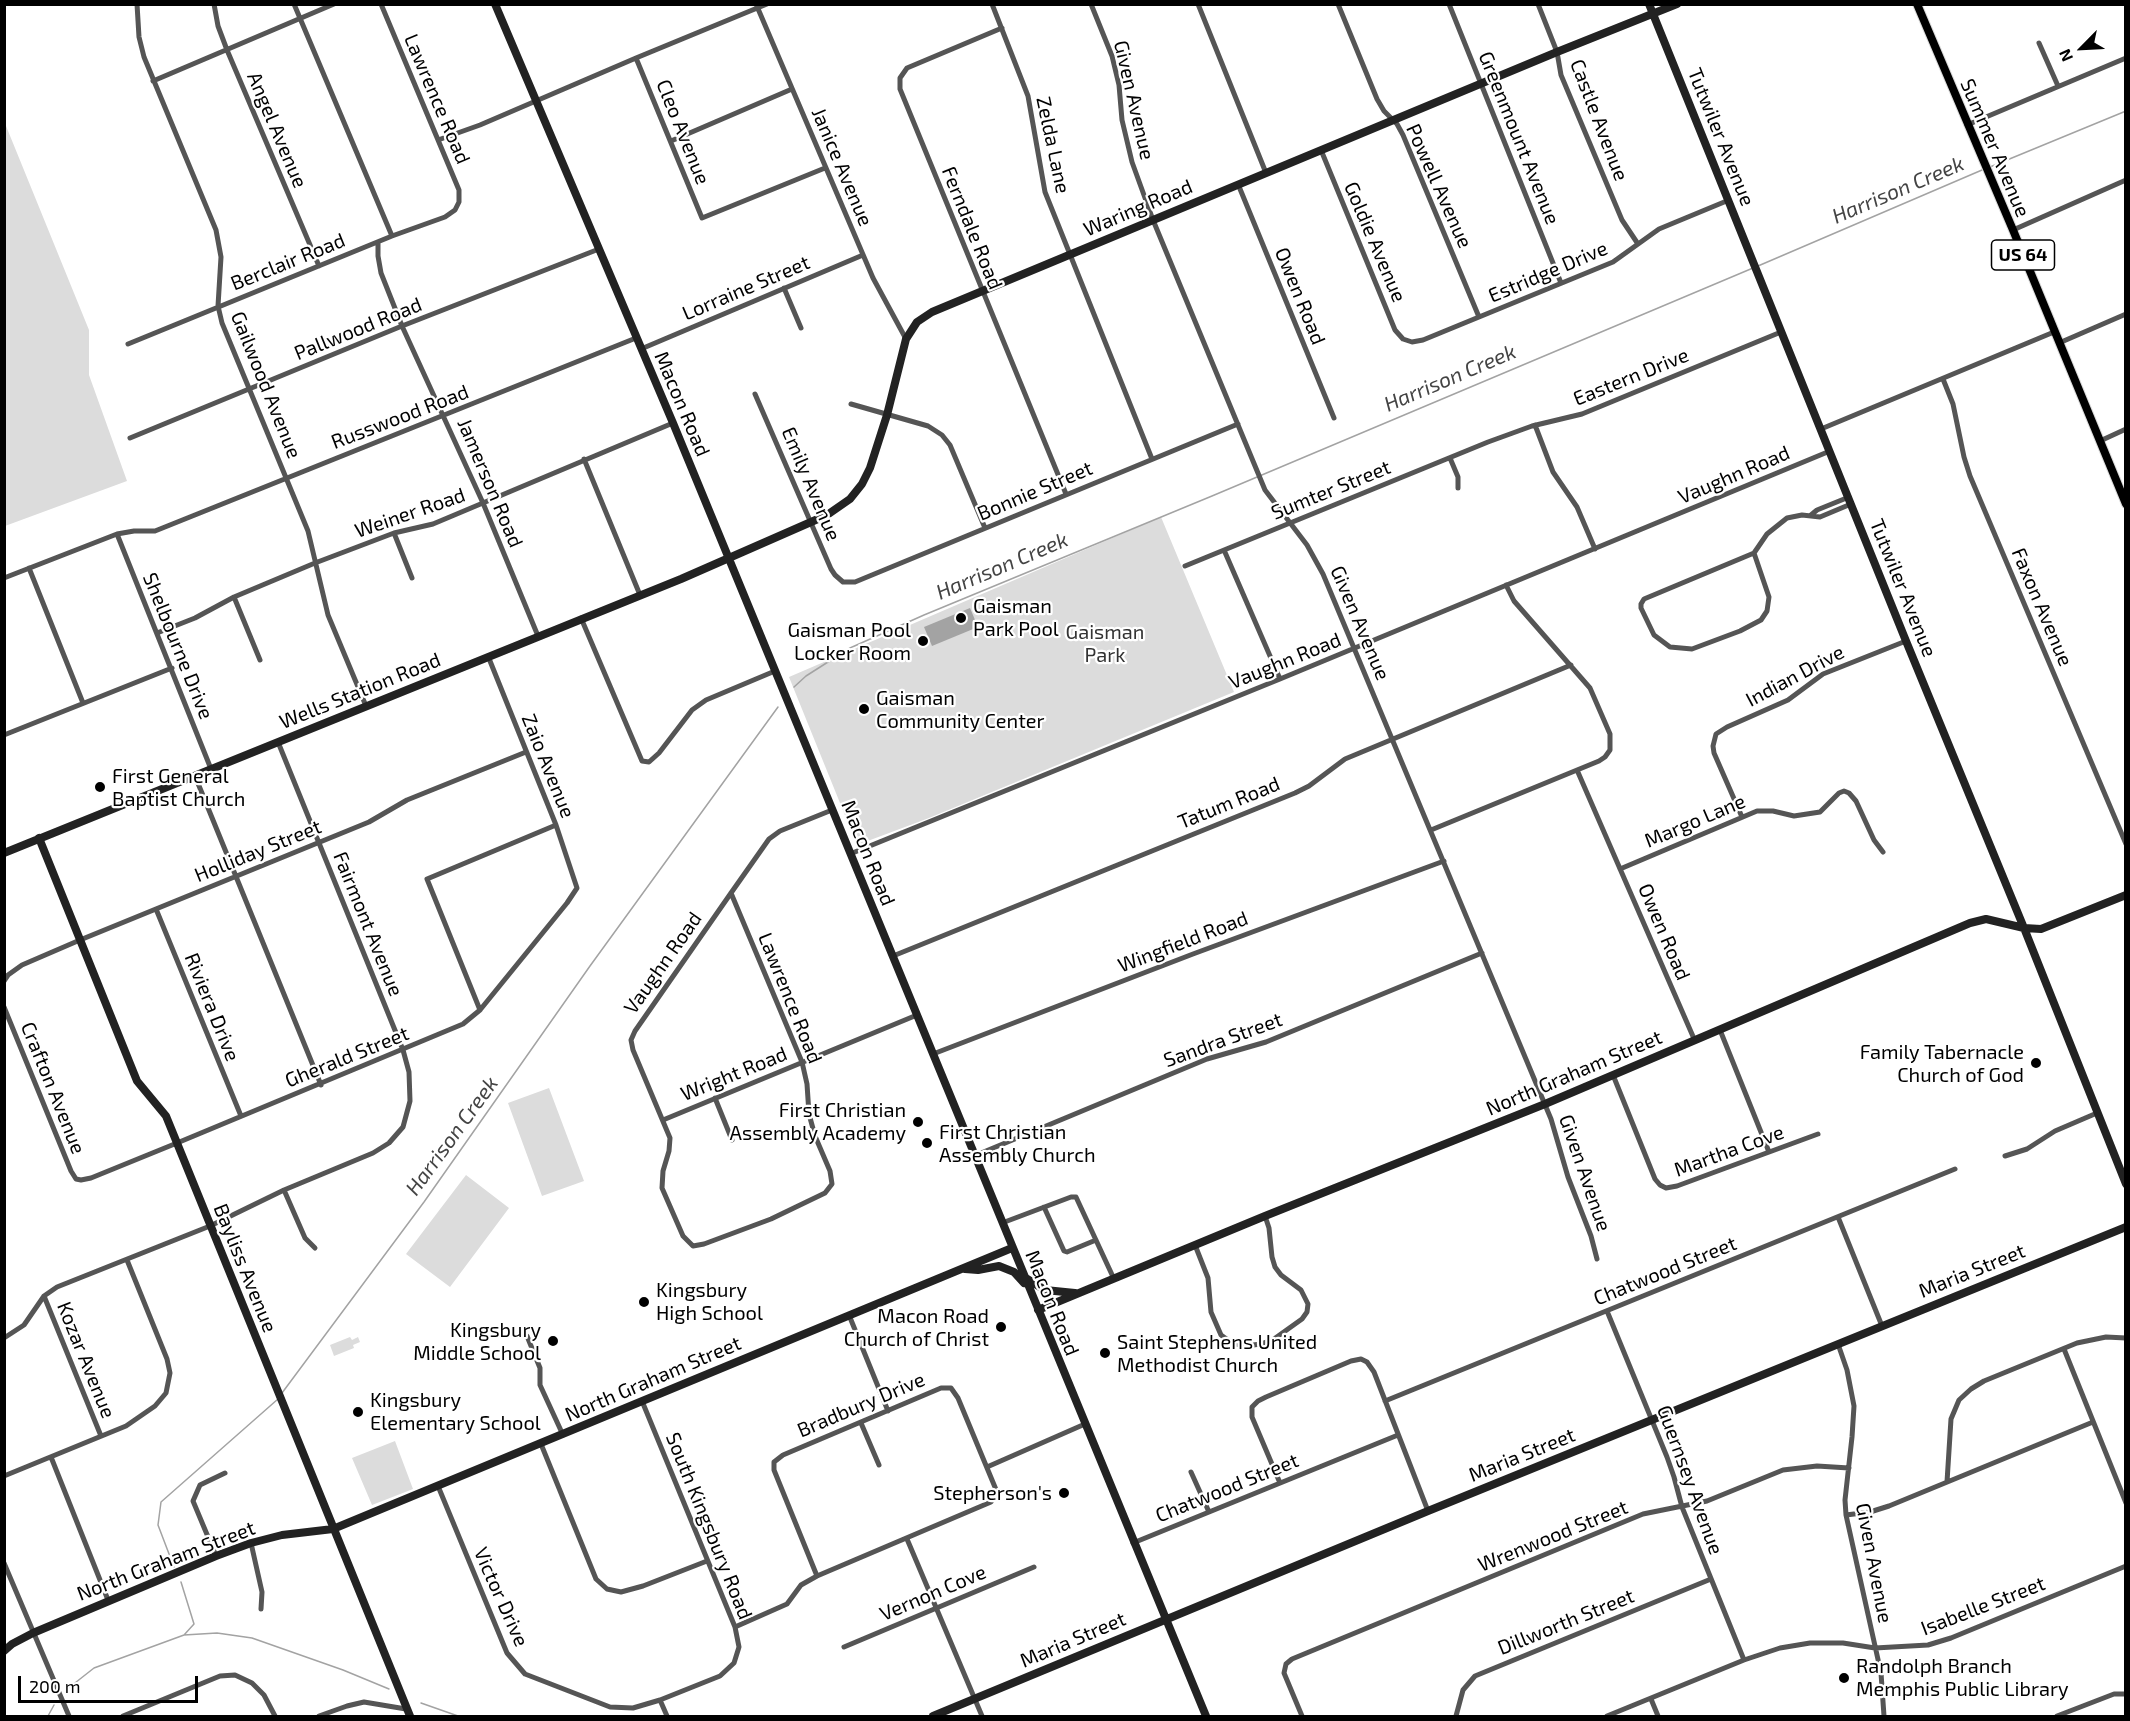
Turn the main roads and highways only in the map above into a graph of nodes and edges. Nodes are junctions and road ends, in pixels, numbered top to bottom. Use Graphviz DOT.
graph roads {
  1 [pos="1917,4"];
  2 [pos="2126,504"];
  1 -- 2 [label="main road, Summer Avenue / US 64"];
}
